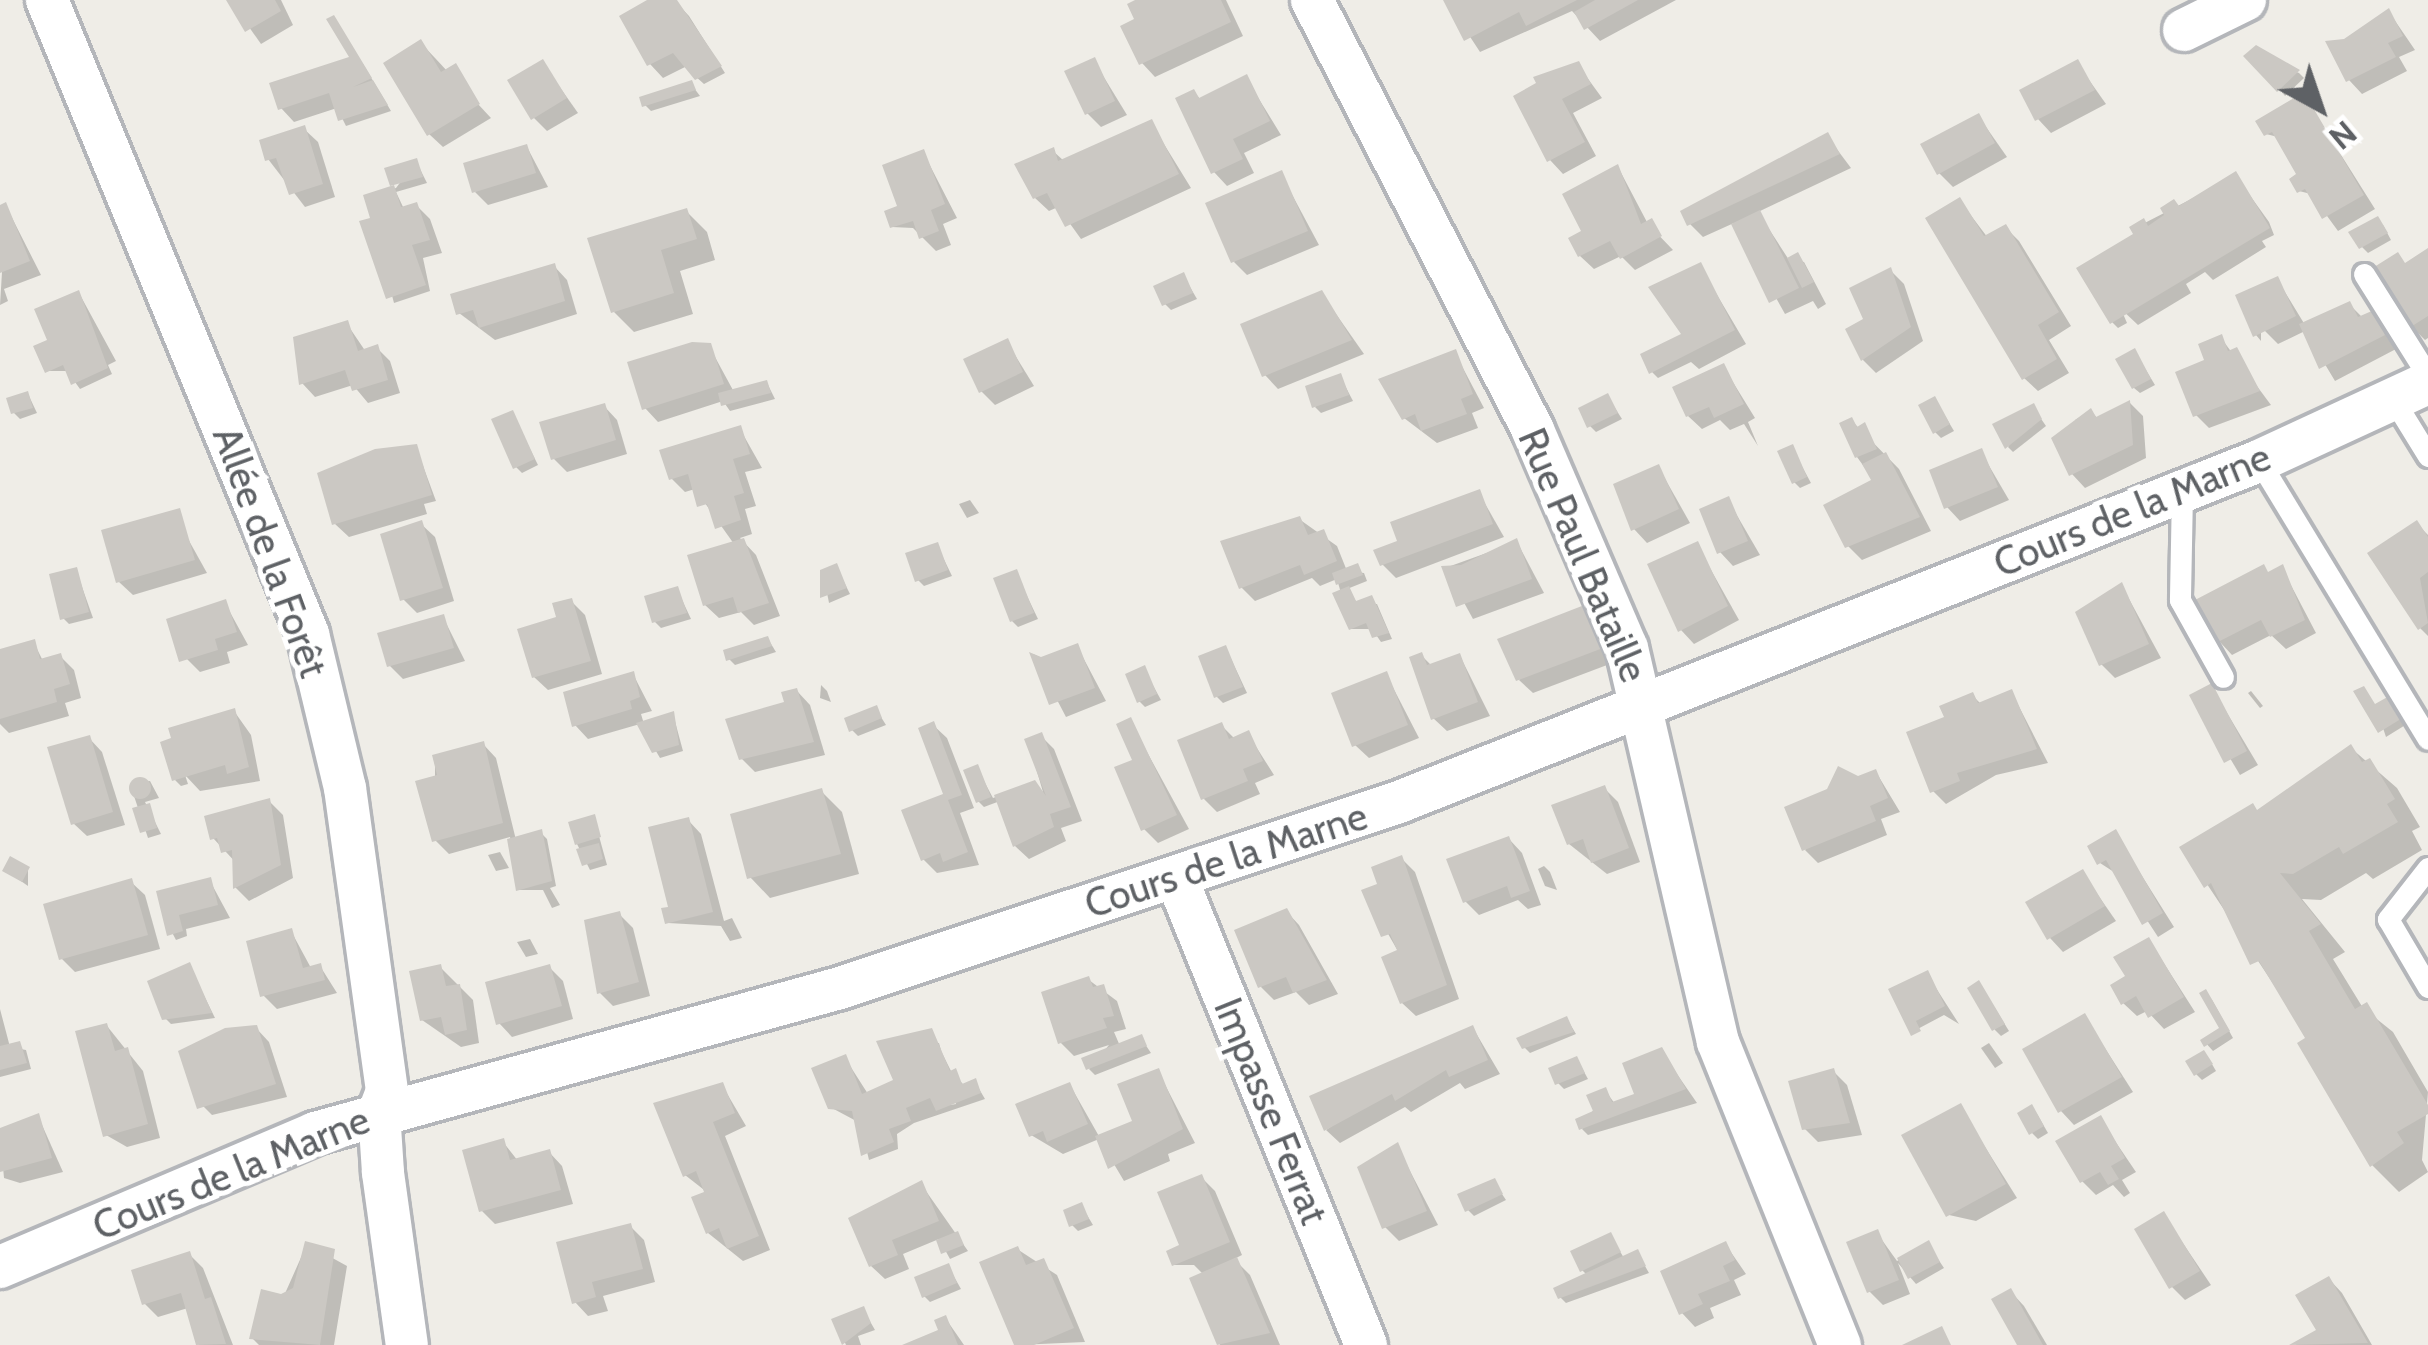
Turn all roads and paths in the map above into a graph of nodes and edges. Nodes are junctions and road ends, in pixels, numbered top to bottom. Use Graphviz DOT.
graph roads {
  1 [pos="47,0"];
  2 [pos="1312,0"];
  3 [pos="2245,0"];
  4 [pos="2184,30"];
  5 [pos="2364,274"];
  6 [pos="2416,386"];
  7 [pos="2428,455"];
  8 [pos="2260,461"];
  9 [pos="2182,491"];
  10 [pos="2223,676"];
  11 [pos="1644,703"];
  12 [pos="2428,740"];
  13 [pos="2428,868"];
  14 [pos="1175,877"];
  15 [pos="2428,987"];
  16 [pos="380,1112"];
  17 [pos="0,1267"];
  18 [pos="406,1345"];
  19 [pos="1366,1345"];
  20 [pos="1840,1345"];
  1 -- 16 [label="street, Allée de la Forêt"];
  2 -- 11 [label="street, Rue Paul Bataille"];
  3 -- 4 [label="street"];
  5 -- 6 [label="lane"];
  6 -- 7 [label="lane"];
  6 -- 8 [label="street, Cours de la Marne"];
  8 -- 9 [label="street, Cours de la Marne"];
  8 -- 12 [label="lane"];
  9 -- 10 [label="lane"];
  9 -- 11 [label="street, Cours de la Marne"];
  11 -- 14 [label="street, Cours de la Marne"];
  11 -- 20 [label="street, Rue Paul Bataille"];
  13 -- 15 [label="lane"];
  14 -- 16 [label="street, Cours de la Marne"];
  14 -- 19 [label="street, Impasse Ferrat"];
  16 -- 17 [label="street, Cours de la Marne"];
  16 -- 18 [label="street, Allée de la Forêt"];
}
